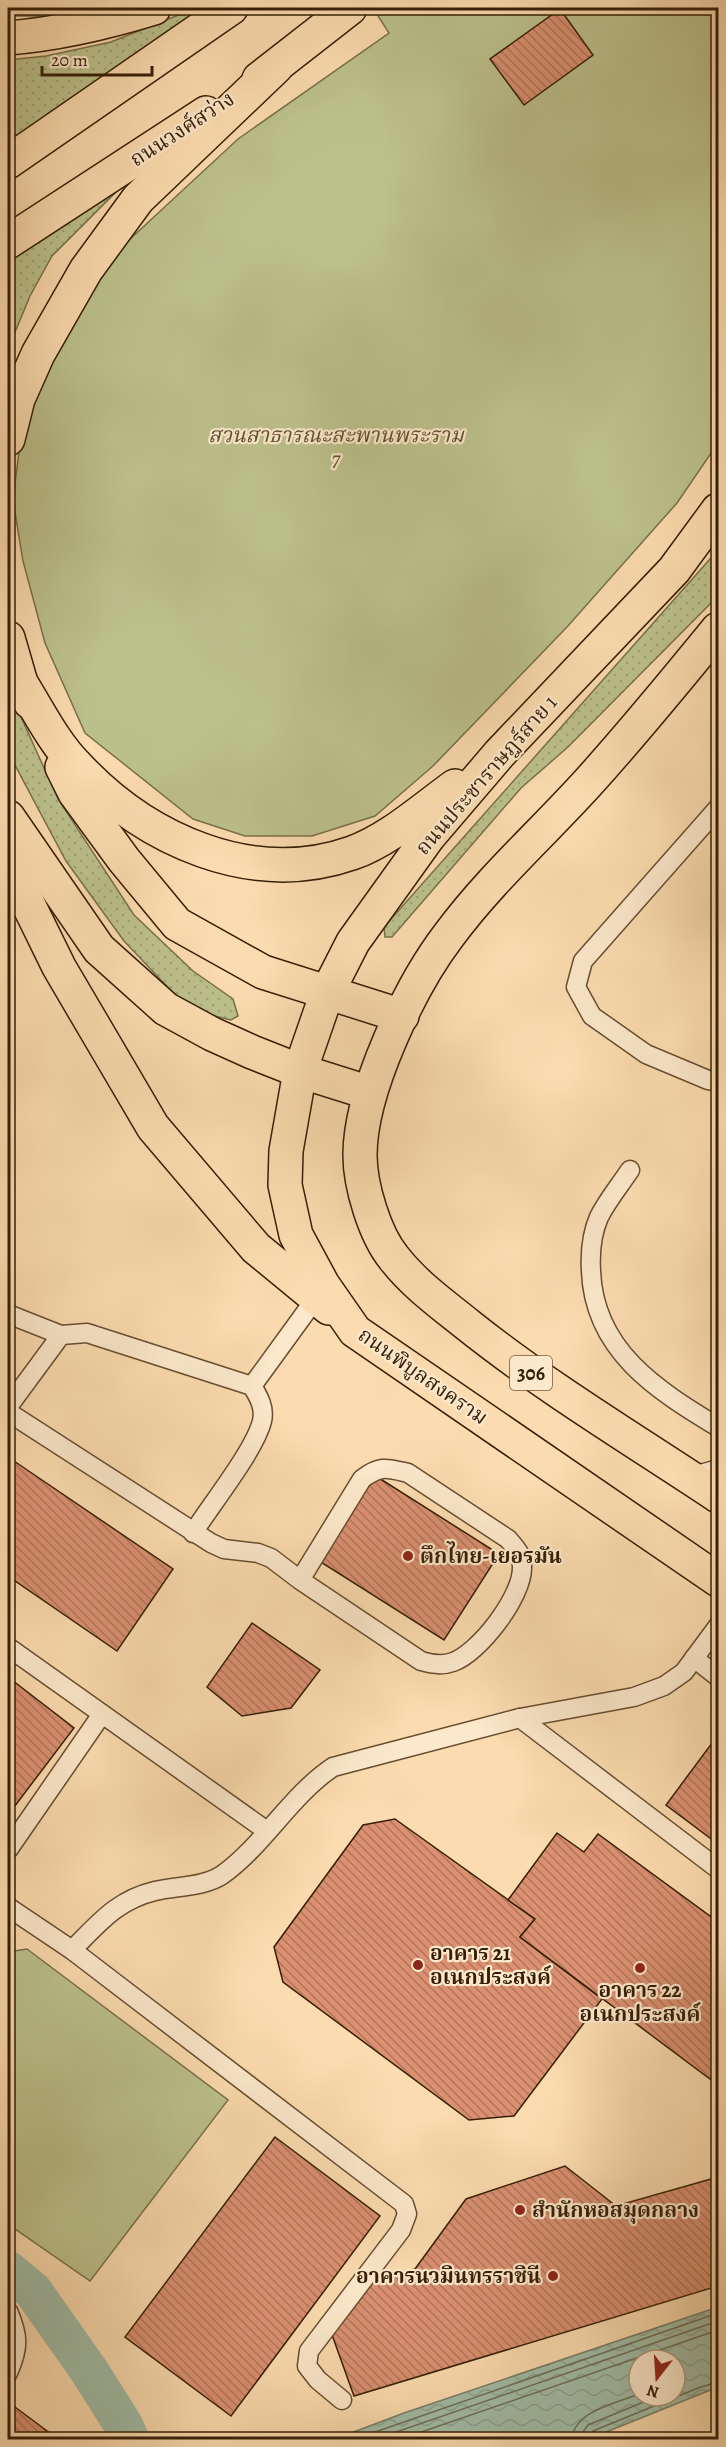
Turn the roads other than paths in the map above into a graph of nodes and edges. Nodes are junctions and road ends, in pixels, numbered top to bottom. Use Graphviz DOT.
graph roads {
  1 [pos="154,8"];
  2 [pos="231,8"];
  3 [pos="350,8"];
  4 [pos="8,38"];
  5 [pos="276,68"];
  6 [pos="8,162"];
  7 [pos="8,242"];
  8 [pos="8,439"];
  9 [pos="718,510"];
  10 [pos="718,629"];
  11 [pos="8,638"];
  12 [pos="21,683"];
  13 [pos="500,753"];
  14 [pos="718,808"];
  15 [pos="8,817"];
  16 [pos="8,863"];
  17 [pos="327,993"];
  18 [pos="402,1016"];
  19 [pos="300,1071"];
  20 [pos="718,1082"];
  21 [pos="370,1093"];
  22 [pos="630,1170"];
  23 [pos="316,1298"];
  24 [pos="8,1314"];
  25 [pos="355,1331"];
  26 [pos="61,1335"];
  27 [pos="252,1386"];
  28 [pos="8,1407"];
  29 [pos="8,1412"];
  30 [pos="718,1428"];
  31 [pos="704,1473"];
  32 [pos="718,1496"];
  33 [pos="193,1533"];
  34 [pos="300,1580"];
  35 [pos="718,1580"];
  36 [pos="718,1626"];
  37 [pos="8,1647"];
  38 [pos="694,1658"];
  39 [pos="718,1677"];
  40 [pos="102,1714"];
  41 [pos="520,1718"];
  42 [pos="267,1831"];
  43 [pos="8,1850"];
  44 [pos="718,1869"];
  45 [pos="8,1907"];
  46 [pos="72,1950"];
  47 [pos="8,2311"];
  48 [pos="8,2373"];
  49 [pos="342,2400"];
  1 -- 4 [label="main road"];
  2 -- 6 [label="main road"];
  3 -- 5 [label="main road, ถนนวงศ์สว่าง"];
  5 -- 7 [label="main road, ถนนวงศ์สว่าง"];
  5 -- 8 [label="main road"];
  9 -- 13 [label="main road, ถนนประชาราษฎร์สาย 1"];
  10 -- 18 [label="main road"];
  11 -- 12 [label="main road"];
  12 -- 13 [label="main road"];
  12 -- 17 [label="main road"];
  13 -- 17 [label="main road, ถนนประชาราษฎร์สาย 1"];
  14 -- 20 [label="lane"];
  15 -- 19 [label="main road"];
  16 -- 23 [label="main road"];
  17 -- 18 [label="main road"];
  17 -- 19 [label="main road, ถนนประชาราษฎร์สาย 1"];
  18 -- 21 [label="main road"];
  19 -- 21 [label="main road"];
  19 -- 25 [label="main road, ถนนพิบูลสงคราม"];
  21 -- 31 [label="main road, 306"];
  22 -- 30 [label="lane"];
  23 -- 25 [label="main road"];
  23 -- 27 [label="lane"];
  24 -- 26 [label="lane"];
  25 -- 35 [label="main road, ถนนพิบูลสงคราม"];
  26 -- 27 [label="lane"];
  26 -- 28 [label="lane"];
  27 -- 33 [label="lane"];
  29 -- 33 [label="lane"];
  31 -- 32 [label="main road, 306"];
  33 -- 34 [label="lane"];
  34 -- 34 [label="lane"];
  36 -- 38 [label="lane"];
  37 -- 40 [label="lane"];
  38 -- 39 [label="lane"];
  38 -- 41 [label="lane"];
  40 -- 42 [label="lane"];
  40 -- 43 [label="lane"];
  41 -- 42 [label="lane"];
  41 -- 44 [label="lane"];
  42 -- 46 [label="lane"];
  45 -- 46 [label="lane"];
  46 -- 49 [label="lane"];
  47 -- 48 [label="lane"];
}
